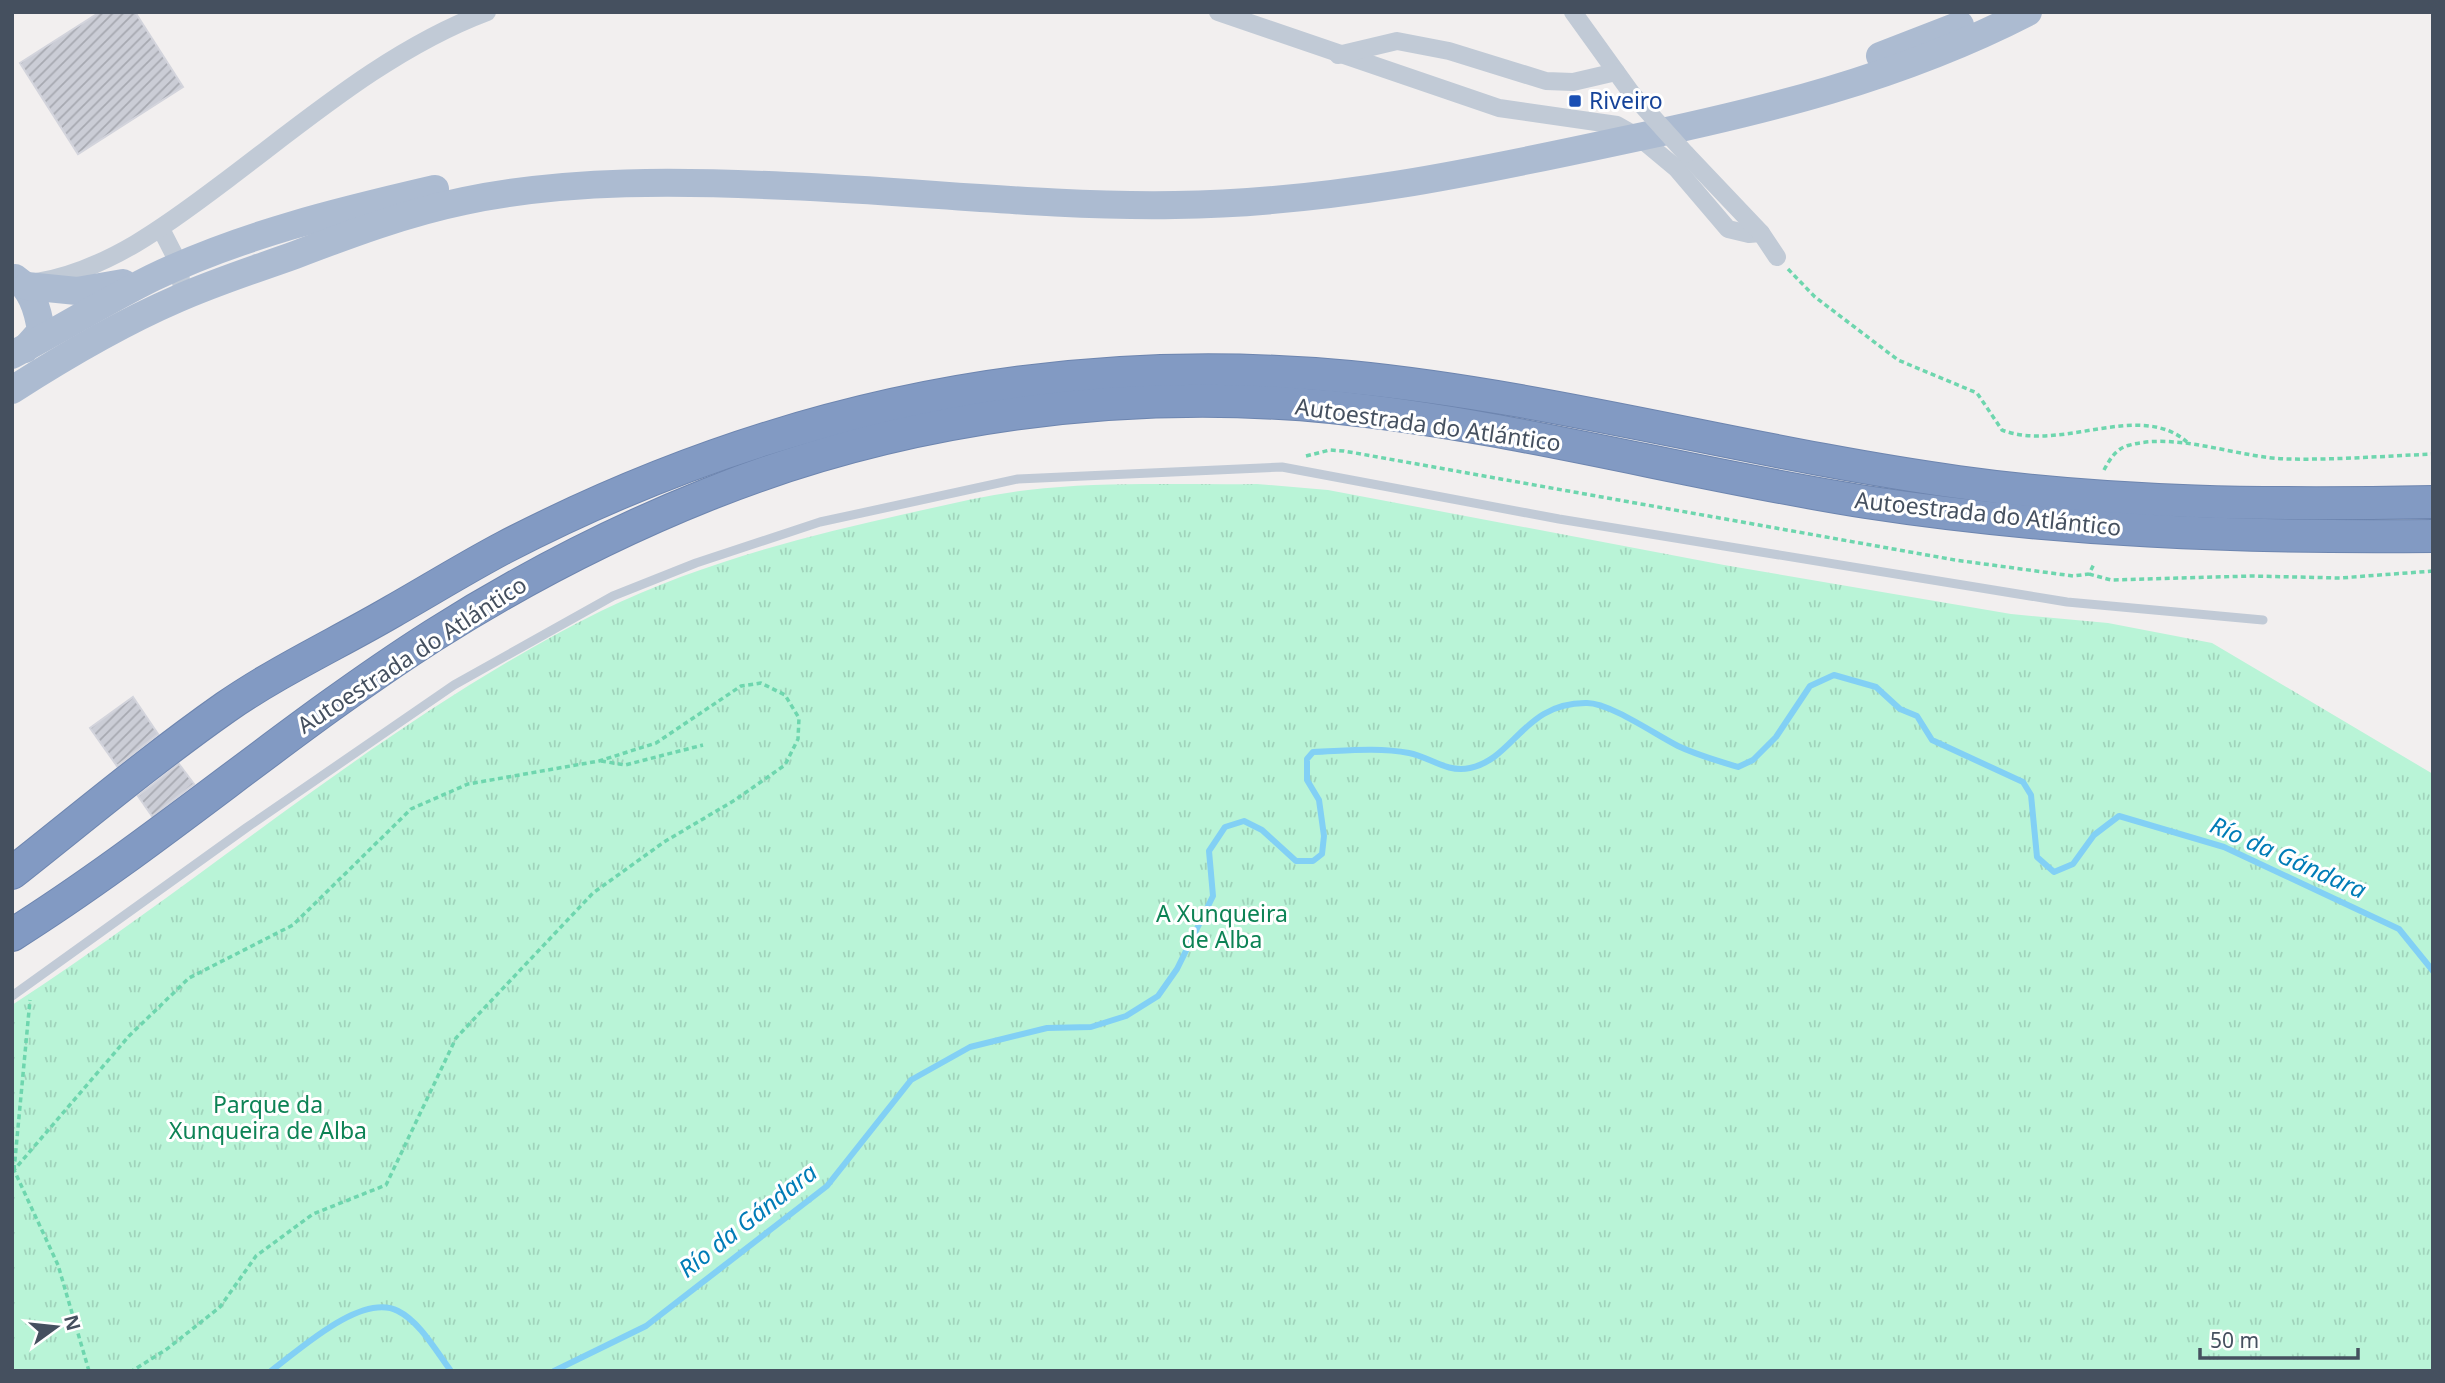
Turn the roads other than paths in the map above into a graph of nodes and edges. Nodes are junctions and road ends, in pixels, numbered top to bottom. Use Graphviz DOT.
graph roads {
  1 [pos="487,12"];
  2 [pos="1218,12"];
  3 [pos="1573,12"];
  4 [pos="1984,12"];
  5 [pos="2028,12"];
  6 [pos="1337,55"];
  7 [pos="1616,72"];
  8 [pos="1629,131"];
  9 [pos="160,229"];
  10 [pos="1761,233"];
  11 [pos="1777,257"];
  12 [pos="262,267"];
  13 [pos="171,275"];
  14 [pos="21,282"];
  15 [pos="16,353"];
  16 [pos="12,390"];
  17 [pos="2433,502"];
  18 [pos="2433,536"];
  19 [pos="2263,620"];
  20 [pos="12,873"];
  21 [pos="12,935"];
  22 [pos="12,996"];
  1 -- 9 [label="street"];
  2 -- 6 [label="street"];
  3 -- 7 [label="street"];
  4 -- 8 [label="main road"];
  5 -- 8 [label="main road"];
  6 -- 7 [label="street"];
  6 -- 8 [label="street"];
  7 -- 10 [label="street, bridge"];
  8 -- 10 [label="street"];
  8 -- 12 [label="main road"];
  8 -- 13 [label="main road"];
  9 -- 13 [label="street"];
  9 -- 14 [label="street"];
  10 -- 11 [label="street"];
  12 -- 13 [label="main road"];
  12 -- 16 [label="main road"];
  13 -- 14 [label="main road"];
  13 -- 15 [label="main road"];
  14 -- 15 [label="main road"];
  17 -- 20 [label="highway, Autoestrada do Atlántico"];
  18 -- 21 [label="highway, Autoestrada do Atlántico"];
  19 -- 22 [label="lane"];
}
